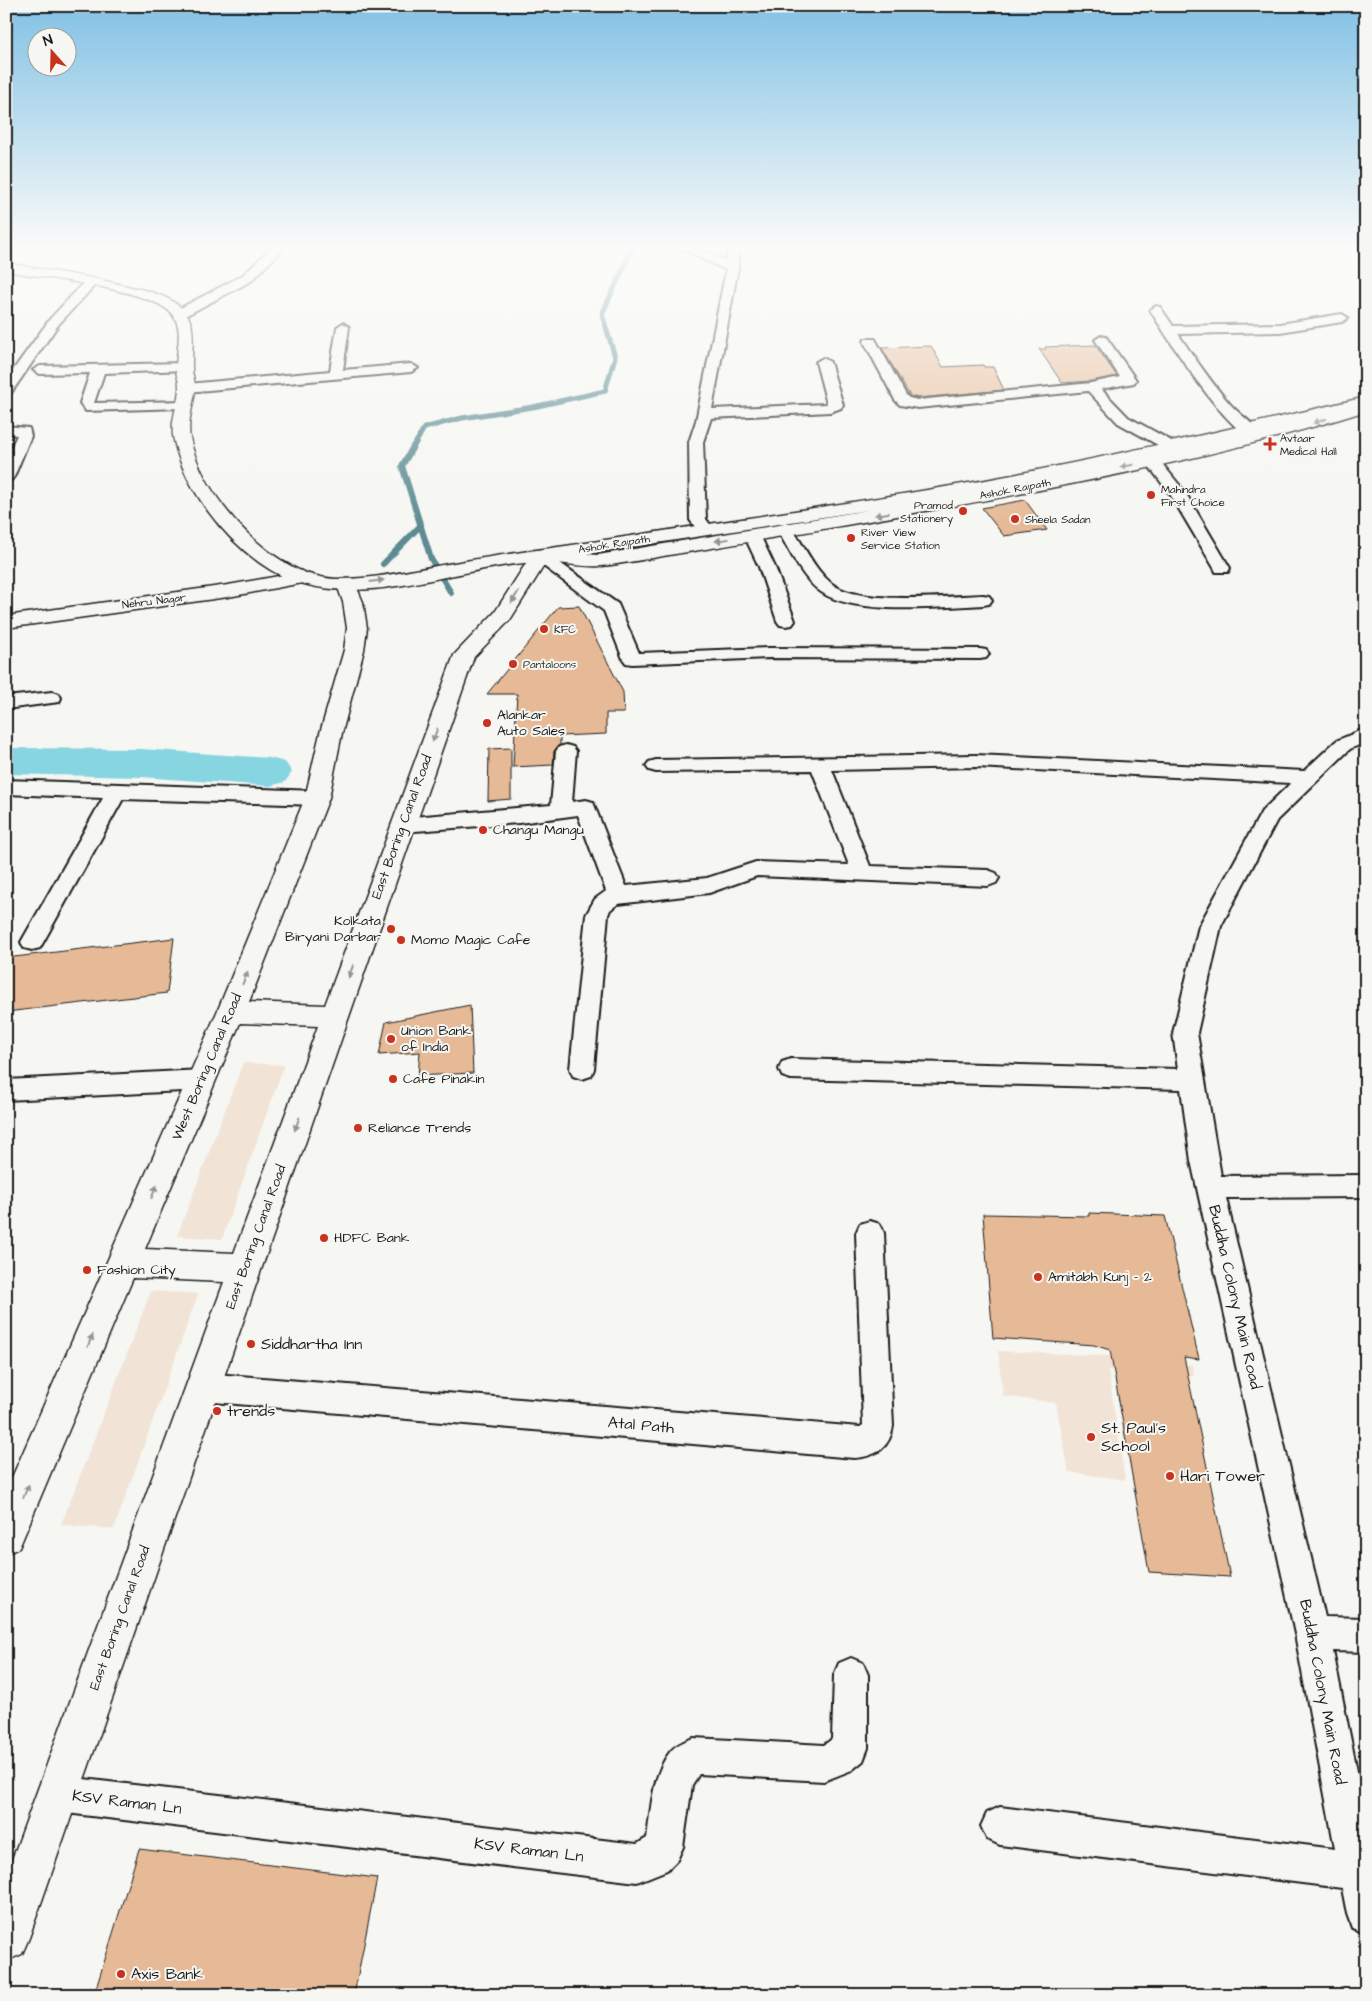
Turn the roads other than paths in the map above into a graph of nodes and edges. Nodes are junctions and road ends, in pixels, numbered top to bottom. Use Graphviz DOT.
graph roads {
  1 [pos="42,339"];
  2 [pos="187,339"];
  3 [pos="341,339"];
  4 [pos="718,339"];
  5 [pos="1176,339"];
  6 [pos="1101,340"];
  7 [pos="870,342"];
  8 [pos="823,362"];
  9 [pos="184,367"];
  10 [pos="411,368"];
  11 [pos="40,370"];
  12 [pos="98,370"];
  13 [pos="336,375"];
  14 [pos="1091,387"];
  15 [pos="6,390"];
  16 [pos="185,396"];
  17 [pos="1366,402"];
  18 [pos="1366,406"];
  19 [pos="704,414"];
  20 [pos="6,430"];
  21 [pos="1252,433"];
  22 [pos="1172,447"];
  23 [pos="1150,457"];
  24 [pos="6,477"];
  25 [pos="706,530"];
  26 [pos="785,530"];
  27 [pos="752,535"];
  28 [pos="540,556"];
  29 [pos="1222,568"];
  30 [pos="301,578"];
  31 [pos="347,584"];
  32 [pos="982,600"];
  33 [pos="6,622"];
  34 [pos="786,622"];
  35 [pos="980,654"];
  36 [pos="52,698"];
  37 [pos="6,703"];
  38 [pos="1366,734"];
  39 [pos="566,751"];
  40 [pos="820,764"];
  41 [pos="656,766"];
  42 [pos="1309,778"];
  43 [pos="6,787"];
  44 [pos="116,792"];
  45 [pos="317,798"];
  46 [pos="561,810"];
  47 [pos="402,825"];
  48 [pos="862,872"];
  49 [pos="988,878"];
  50 [pos="618,895"];
  51 [pos="32,942"];
  52 [pos="231,1012"];
  53 [pos="334,1016"];
  54 [pos="582,1069"];
  55 [pos="791,1069"];
  56 [pos="1192,1079"];
  57 [pos="202,1080"];
  58 [pos="6,1090"];
  59 [pos="1366,1186"];
  60 [pos="1210,1187"];
  61 [pos="870,1232"];
  62 [pos="124,1263"];
  63 [pos="245,1268"];
  64 [pos="203,1387"];
  65 [pos="6,1535"];
  66 [pos="1312,1634"];
  67 [pos="1366,1635"];
  68 [pos="851,1675"];
  69 [pos="58,1794"];
  70 [pos="1000,1826"];
  71 [pos="1358,1871"];
  72 [pos="1366,1914"];
  73 [pos="6,1938"];
  1 -- 15 [label="street"];
  2 -- 9 [label="main road, Ashok Rajpath"];
  3 -- 13 [label="street"];
  4 -- 19 [label="street"];
  5 -- 21 [label="street"];
  6 -- 14 [label="street"];
  7 -- 14 [label="street"];
  8 -- 19 [label="street"];
  9 -- 12 [label="street"];
  9 -- 16 [label="main road, Ashok Rajpath"];
  10 -- 13 [label="street"];
  11 -- 12 [label="street"];
  12 -- 16 [label="street"];
  13 -- 16 [label="street"];
  14 -- 22 [label="street"];
  16 -- 30 [label="main road, Ashok Rajpath"];
  17 -- 21 [label="main road, Ashok Rajpath"];
  18 -- 21 [label="main road, Ashok Rajpath, one-way"];
  19 -- 25 [label="street"];
  20 -- 24 [label="street"];
  21 -- 22 [label="main road, Ashok Rajpath"];
  21 -- 23 [label="main road, Ashok Rajpath"];
  22 -- 23 [label="main road, Ashok Rajpath"];
  23 -- 25 [label="main road, Ashok Rajpath"];
  23 -- 26 [label="main road, Ashok Rajpath, one-way"];
  23 -- 29 [label="street"];
  25 -- 28 [label="main road, Ashok Rajpath"];
  26 -- 27 [label="main road, Ashok Rajpath"];
  26 -- 32 [label="street"];
  27 -- 28 [label="main road, Ashok Rajpath, one-way"];
  27 -- 34 [label="street"];
  31 -- 28 [label="main road, Ashok Rajpath, one-way"];
  28 -- 35 [label="street"];
  28 -- 47 [label="main road, East Boring Canal Road, one-way"];
  30 -- 31 [label="main road, Ashok Rajpath"];
  30 -- 33 [label="main road, Nehru Nagar"];
  31 -- 45 [label="main road, West Boring Canal Road"];
  36 -- 37 [label="street"];
  38 -- 42 [label="street, Buddha Colony Main Road"];
  39 -- 46 [label="street"];
  40 -- 41 [label="street"];
  40 -- 42 [label="street"];
  40 -- 48 [label="street"];
  42 -- 56 [label="street, Buddha Colony Main Road"];
  43 -- 44 [label="street"];
  44 -- 45 [label="street"];
  44 -- 51 [label="street"];
  52 -- 45 [label="main road, West Boring Canal Road, one-way"];
  46 -- 47 [label="street"];
  46 -- 50 [label="street"];
  47 -- 53 [label="main road, East Boring Canal Road, one-way"];
  48 -- 49 [label="street"];
  48 -- 50 [label="street"];
  50 -- 54 [label="street"];
  52 -- 53 [label="main road"];
  52 -- 57 [label="main road, West Boring Canal Road"];
  53 -- 63 [label="main road, East Boring Canal Road, one-way"];
  55 -- 56 [label="street"];
  56 -- 60 [label="street, Buddha Colony Main Road"];
  57 -- 58 [label="street"];
  62 -- 57 [label="main road, West Boring Canal Road, one-way"];
  59 -- 60 [label="street"];
  60 -- 66 [label="street, Buddha Colony Main Road"];
  61 -- 64 [label="street, Atal Path"];
  62 -- 63 [label="main road"];
  65 -- 62 [label="main road, West Boring Canal Road, one-way"];
  63 -- 64 [label="main road, East Boring Canal Road"];
  64 -- 69 [label="main road, East Boring Canal Road"];
  66 -- 67 [label="street"];
  66 -- 71 [label="street, Buddha Colony Main Road"];
  68 -- 69 [label="street, KSV Raman Ln"];
  69 -- 73 [label="main road, East Boring Canal Road"];
  70 -- 71 [label="street"];
  71 -- 72 [label="street, Buddha Colony Main Road"];
}
